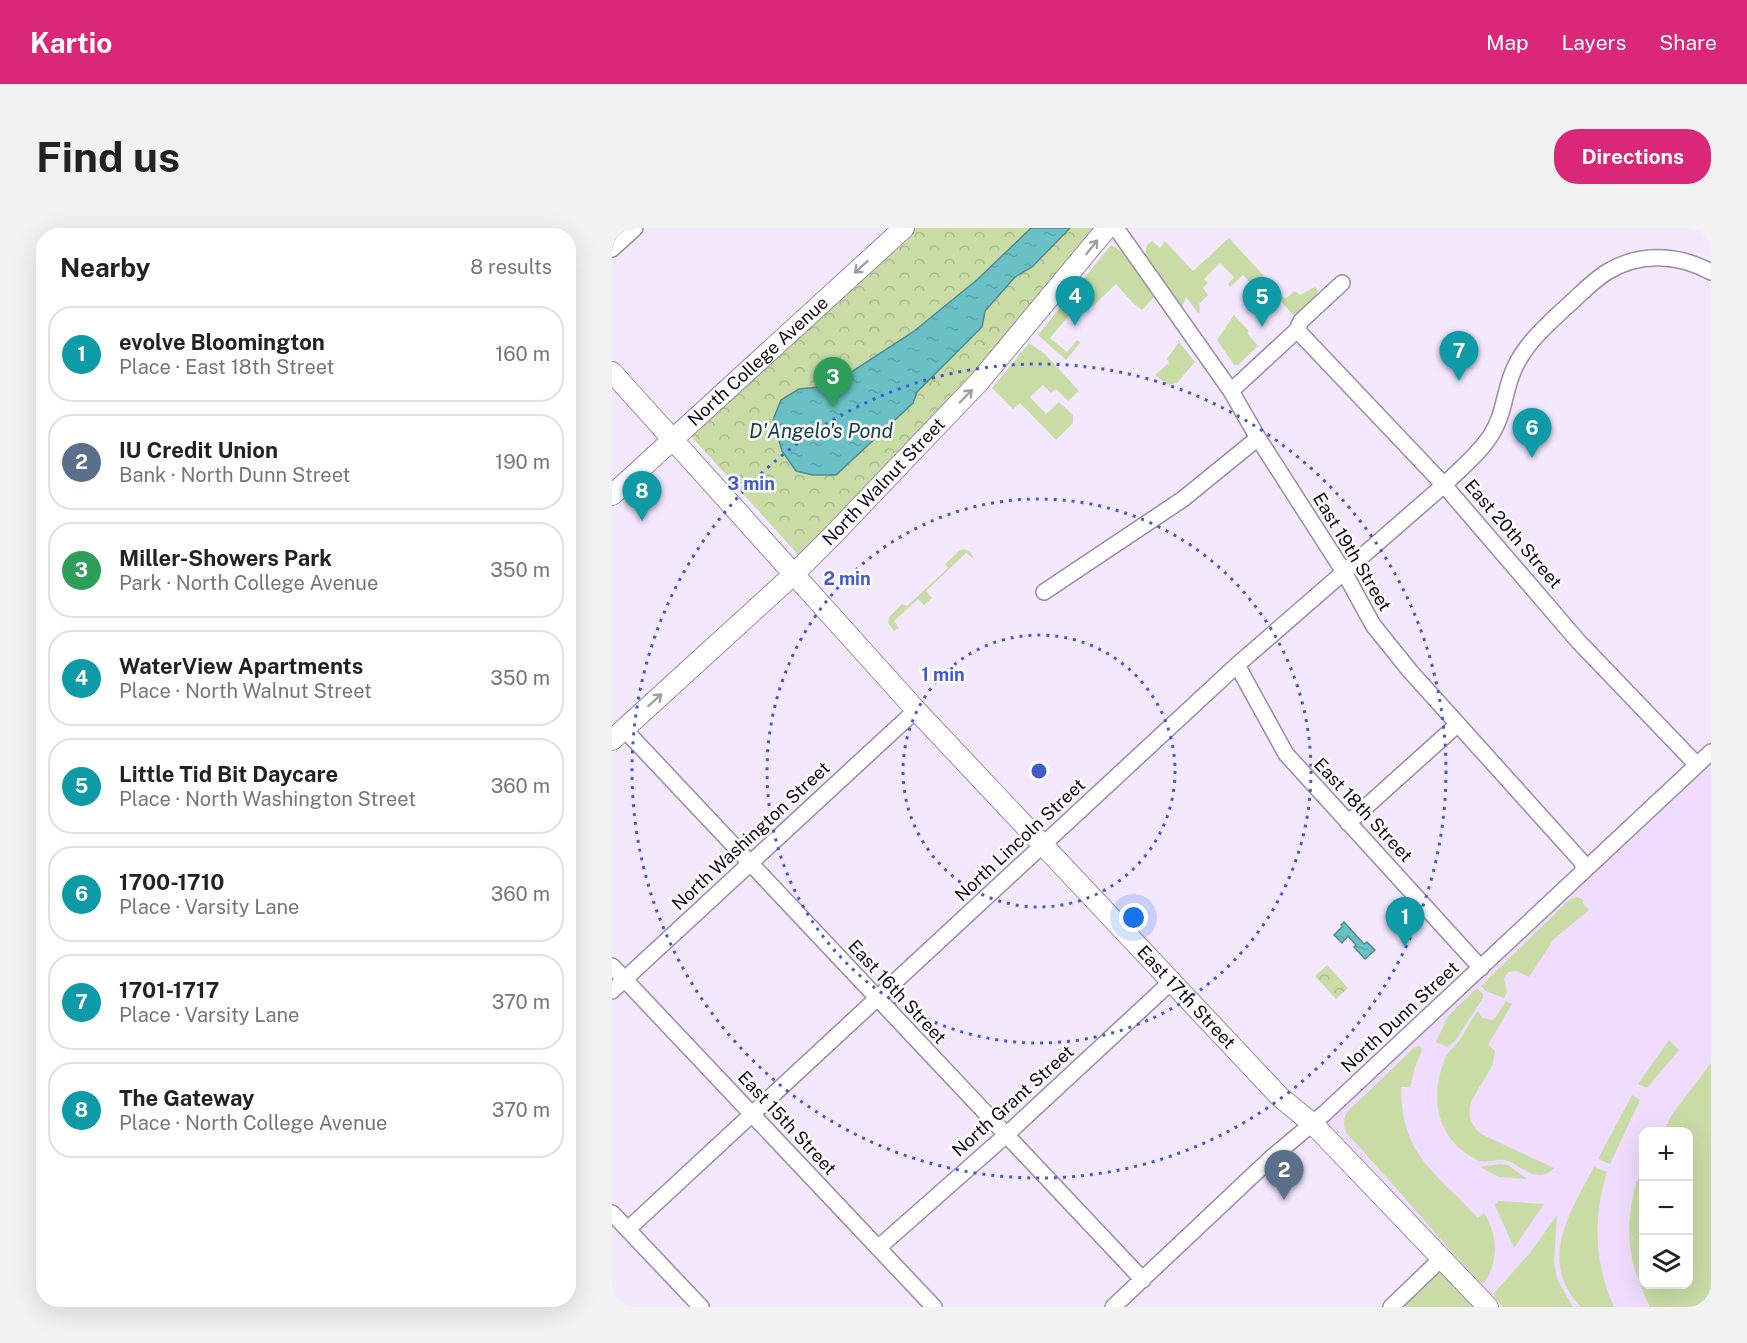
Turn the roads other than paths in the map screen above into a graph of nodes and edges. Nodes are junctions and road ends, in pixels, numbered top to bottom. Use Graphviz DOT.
graph roads {
  1 [pos="635,228"];
  2 [pos="904,228"];
  3 [pos="1107,228"];
  4 [pos="1116,228"];
  5 [pos="612,249"];
  6 [pos="1711,272"];
  7 [pos="1342,283"];
  8 [pos="1297,330"];
  9 [pos="612,372"];
  10 [pos="1231,391"];
  11 [pos="1258,438"];
  12 [pos="672,439"];
  13 [pos="1444,485"];
  14 [pos="612,495"];
  15 [pos="1344,572"];
  16 [pos="794,574"];
  17 [pos="1044,592"];
  18 [pos="1237,665"];
  19 [pos="916,710"];
  20 [pos="1458,724"];
  21 [pos="618,734"];
  22 [pos="1711,752"];
  23 [pos="1697,765"];
  24 [pos="1348,824"];
  25 [pos="1044,844"];
  26 [pos="750,863"];
  27 [pos="1584,871"];
  28 [pos="612,966"];
  29 [pos="1481,968"];
  30 [pos="625,979"];
  31 [pos="1172,981"];
  32 [pos="612,991"];
  33 [pos="876,999"];
  34 [pos="752,1114"];
  35 [pos="1313,1124"];
  36 [pos="1005,1136"];
  37 [pos="612,1213"];
  38 [pos="628,1229"];
  39 [pos="878,1248"];
  40 [pos="1442,1258"];
  41 [pos="1143,1280"];
  42 [pos="701,1307"];
  43 [pos="934,1307"];
  44 [pos="1113,1307"];
  45 [pos="1391,1307"];
  46 [pos="1488,1307"];
  1 -- 5 [label="street"];
  2 -- 12 [label="main road, North College Avenue, one-way"];
  16 -- 3 [label="main road, North Walnut Street, one-way"];
  4 -- 10 [label="street, East 19th Street"];
  6 -- 13 [label="street, North Lincoln Street"];
  7 -- 8 [label="street"];
  8 -- 10 [label="street"];
  8 -- 13 [label="street, East 20th Street"];
  9 -- 12 [label="main road, East 17th Street"];
  10 -- 11 [label="street, East 19th Street"];
  11 -- 15 [label="street, East 19th Street"];
  11 -- 17 [label="street"];
  12 -- 14 [label="main road, North College Avenue"];
  12 -- 16 [label="main road, East 17th Street"];
  13 -- 15 [label="street, North Lincoln Street"];
  13 -- 23 [label="street, East 20th Street"];
  15 -- 18 [label="street, North Lincoln Street"];
  15 -- 20 [label="street, East 19th Street"];
  16 -- 19 [label="main road, East 17th Street"];
  21 -- 16 [label="main road, North Walnut Street, one-way"];
  18 -- 24 [label="street, East 18th Street"];
  18 -- 25 [label="street, North Lincoln Street"];
  19 -- 25 [label="main road, East 17th Street"];
  19 -- 26 [label="street, North Washington Street"];
  20 -- 24 [label="street"];
  20 -- 27 [label="street, East 19th Street"];
  21 -- 26 [label="street, East 16th Street"];
  22 -- 23 [label="street, North Dunn Street"];
  23 -- 27 [label="street, North Dunn Street"];
  24 -- 29 [label="street, East 18th Street"];
  25 -- 31 [label="main road, East 17th Street"];
  25 -- 33 [label="street, North Lincoln Street"];
  26 -- 30 [label="street, North Washington Street"];
  26 -- 33 [label="street, East 16th Street"];
  27 -- 29 [label="street, North Dunn Street"];
  28 -- 30 [label="street, East 15th Street"];
  29 -- 35 [label="street, North Dunn Street"];
  30 -- 32 [label="street, North Washington Street"];
  30 -- 34 [label="street, East 15th Street"];
  31 -- 35 [label="main road, East 17th Street"];
  31 -- 36 [label="street, North Grant Street"];
  33 -- 34 [label="street, North Lincoln Street"];
  33 -- 36 [label="street, East 16th Street"];
  34 -- 38 [label="street, North Lincoln Street"];
  34 -- 39 [label="street, East 15th Street"];
  35 -- 40 [label="main road, East 17th Street"];
  35 -- 41 [label="street, North Dunn Street"];
  36 -- 39 [label="street, North Grant Street"];
  36 -- 41 [label="street, East 16th Street"];
  37 -- 38 [label="street"];
  38 -- 42 [label="street"];
  39 -- 43 [label="street, East 15th Street"];
  40 -- 45 [label="street"];
  40 -- 46 [label="main road, East 17th Street"];
  41 -- 44 [label="street, North Dunn Street"];
}
